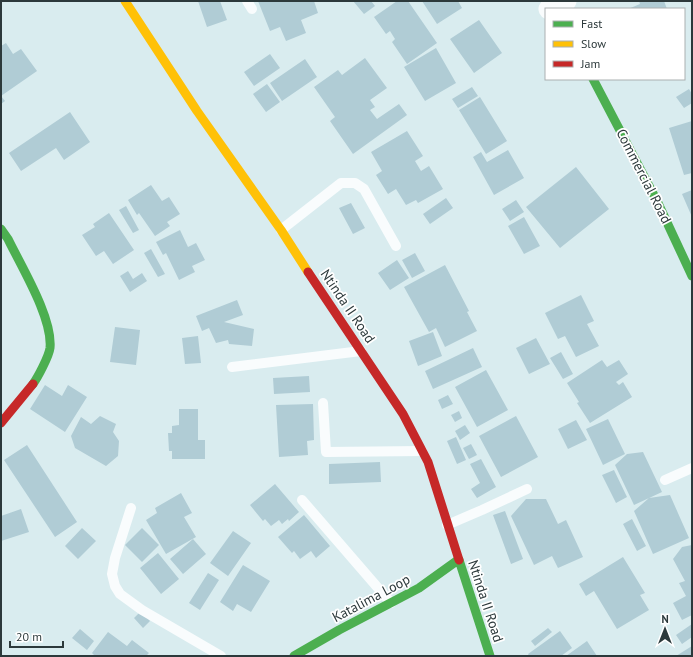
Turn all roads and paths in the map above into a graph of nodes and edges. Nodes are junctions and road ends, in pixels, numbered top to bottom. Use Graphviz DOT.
graph roads {
  1 [pos="125,1"];
  2 [pos="566,1"];
  3 [pos="551,8"];
  4 [pos="594,80"];
  5 [pos="1,229"];
  6 [pos="281,230"];
  7 [pos="396,246"];
  8 [pos="692,276"];
  9 [pos="361,351"];
  10 [pos="232,367"];
  11 [pos="323,403"];
  12 [pos="1,423"];
  13 [pos="422,451"];
  14 [pos="692,468"];
  15 [pos="665,480"];
  16 [pos="527,489"];
  17 [pos="302,500"];
  18 [pos="130,508"];
  19 [pos="447,525"];
  20 [pos="458,560"];
  21 [pos="391,603"];
  22 [pos="221,656"];
  23 [pos="294,656"];
  24 [pos="490,656"];
  1 -- 6 [label="street, Ntinda II Road"];
  2 -- 3 [label="street"];
  4 -- 8 [label="street, Commercial Road"];
  5 -- 12 [label="street"];
  6 -- 7 [label="lane"];
  6 -- 9 [label="street, Ntinda II Road"];
  9 -- 10 [label="lane"];
  9 -- 13 [label="street, Ntinda II Road"];
  11 -- 13 [label="lane"];
  13 -- 19 [label="street, Ntinda II Road"];
  14 -- 15 [label="lane"];
  16 -- 19 [label="lane"];
  17 -- 21 [label="lane"];
  18 -- 22 [label="lane"];
  19 -- 20 [label="street, Ntinda II Road"];
  20 -- 21 [label="street, Katalima Loop"];
  20 -- 24 [label="street, Ntinda II Road"];
  21 -- 23 [label="street, Katalima Loop"];
}
